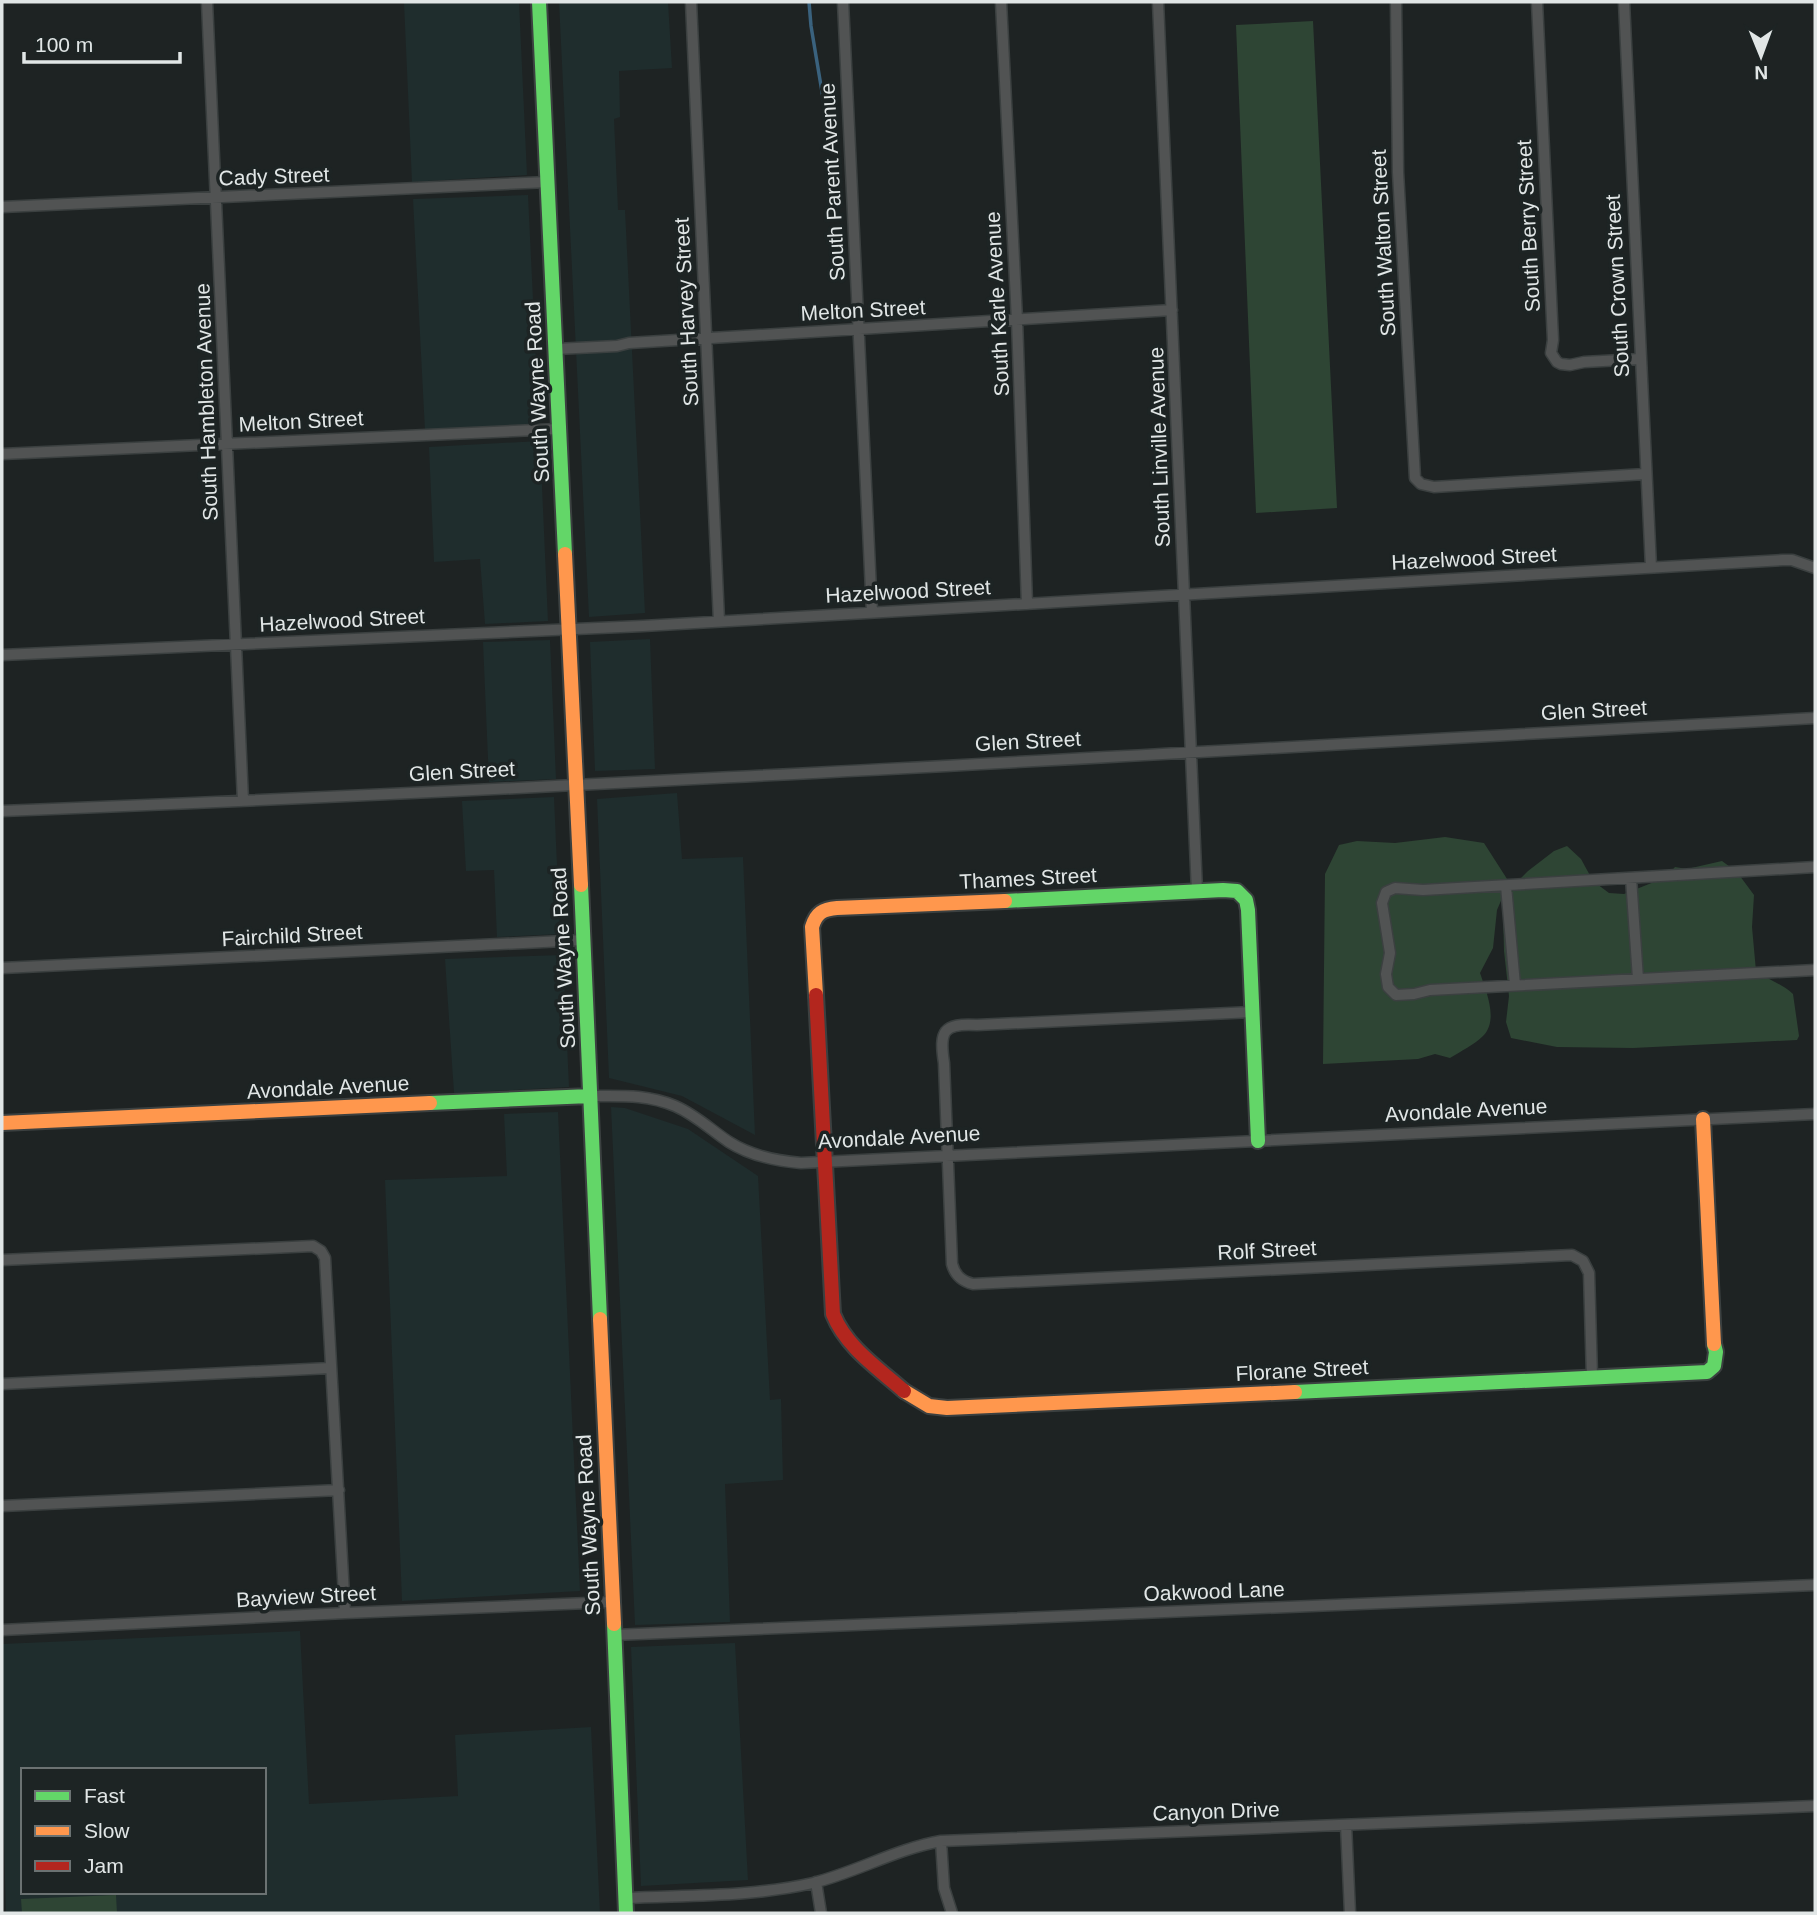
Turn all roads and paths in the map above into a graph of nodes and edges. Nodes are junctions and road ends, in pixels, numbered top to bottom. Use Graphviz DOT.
graph roads {
  1 [pos="207,2"];
  2 [pos="539,2"];
  3 [pos="691,2"];
  4 [pos="843,2"];
  5 [pos="1001,2"];
  6 [pos="1158,2"];
  7 [pos="1396,2"];
  8 [pos="1537,2"];
  9 [pos="1624,2"];
  10 [pos="548,182"];
  11 [pos="217,197"];
  12 [pos="2,206"];
  13 [pos="1172,310"];
  14 [pos="1017,320"];
  15 [pos="858,329"];
  16 [pos="706,339"];
  17 [pos="556,349"];
  18 [pos="1640,359"];
  19 [pos="559,429"];
  20 [pos="226,444"];
  21 [pos="2,454"];
  22 [pos="1645,474"];
  23 [pos="1651,567"];
  24 [pos="1815,568"];
  25 [pos="1185,594"];
  26 [pos="1027,604"];
  27 [pos="872,612"];
  28 [pos="719,621"];
  29 [pos="569,629"];
  30 [pos="236,644"];
  31 [pos="2,655"];
  32 [pos="1815,718"];
  33 [pos="1191,752"];
  34 [pos="576,784"];
  35 [pos="243,801"];
  36 [pos="2,811"];
  37 [pos="1815,867"];
  38 [pos="1631,878"];
  39 [pos="1506,886"];
  40 [pos="1197,891"];
  41 [pos="583,940"];
  42 [pos="2,968"];
  43 [pos="1815,970"];
  44 [pos="1638,979"];
  45 [pos="1515,985"];
  46 [pos="1252,1012"];
  47 [pos="590,1096"];
  48 [pos="1815,1114"];
  49 [pos="1703,1119"];
  50 [pos="2,1123"];
  51 [pos="1258,1141"];
  52 [pos="947,1156"];
  53 [pos="825,1161"];
  54 [pos="2,1260"];
  55 [pos="330,1368"];
  56 [pos="1592,1377"];
  57 [pos="2,1384"];
  58 [pos="339,1490"];
  59 [pos="2,1506"];
  60 [pos="1815,1585"];
  61 [pos="613,1602"];
  62 [pos="345,1613"];
  63 [pos="2,1630"];
  64 [pos="614,1635"];
  65 [pos="1815,1805"];
  66 [pos="1346,1825"];
  67 [pos="941,1841"];
  68 [pos="816,1882"];
  69 [pos="626,1898"];
  70 [pos="626,1913"];
  71 [pos="821,1913"];
  72 [pos="952,1913"];
  73 [pos="1349,1913"];
  1 -- 11 [label="street, South Hambleton Avenue"];
  2 -- 10 [label="street, South Wayne Road"];
  3 -- 16 [label="street, South Harvey Street"];
  4 -- 15 [label="street, South Parent Avenue"];
  5 -- 14 [label="street, South Karle Avenue"];
  6 -- 13 [label="street, South Linville Avenue"];
  7 -- 22 [label="street, South Walton Street"];
  8 -- 18 [label="street, South Berry Street"];
  9 -- 18 [label="street, South Crown Street"];
  10 -- 11 [label="street, Cady Street"];
  10 -- 17 [label="street, South Wayne Road"];
  11 -- 12 [label="street, Cady Street"];
  11 -- 20 [label="street, South Hambleton Avenue"];
  13 -- 14 [label="street, Melton Street"];
  13 -- 25 [label="street, South Linville Avenue"];
  14 -- 15 [label="street, Melton Street"];
  14 -- 26 [label="street, South Karle Avenue"];
  15 -- 16 [label="street, Melton Street"];
  15 -- 27 [label="street, South Parent Avenue"];
  16 -- 17 [label="street, Melton Street"];
  16 -- 28 [label="street, South Harvey Street"];
  17 -- 19 [label="street, South Wayne Road"];
  18 -- 22 [label="street, South Crown Street"];
  19 -- 20 [label="street, Melton Street"];
  19 -- 29 [label="street, South Wayne Road"];
  20 -- 21 [label="street, Melton Street"];
  20 -- 30 [label="street, South Hambleton Avenue"];
  22 -- 23 [label="street, South Crown Street"];
  23 -- 24 [label="street, Hazelwood Street"];
  23 -- 25 [label="street, Hazelwood Street"];
  25 -- 26 [label="street, Hazelwood Street"];
  25 -- 33 [label="street, South Linville Avenue"];
  26 -- 27 [label="street, Hazelwood Street"];
  27 -- 28 [label="street, Hazelwood Street"];
  28 -- 29 [label="street, Hazelwood Street"];
  29 -- 30 [label="street, Hazelwood Street"];
  29 -- 34 [label="street, South Wayne Road"];
  30 -- 31 [label="street, Hazelwood Street"];
  30 -- 35 [label="street, South Hambleton Avenue"];
  32 -- 33 [label="street, Glen Street"];
  33 -- 34 [label="street, Glen Street"];
  33 -- 40 [label="street, South Linville Avenue"];
  34 -- 35 [label="street, Glen Street"];
  34 -- 41 [label="street, South Wayne Road"];
  35 -- 36 [label="street, Glen Street"];
  37 -- 38 [label="street"];
  38 -- 39 [label="street"];
  38 -- 44 [label="street"];
  39 -- 45 [label="street"];
  39 -- 45 [label="street"];
  40 -- 46 [label="street, Thames Street"];
  40 -- 53 [label="street, Thames Street"];
  41 -- 42 [label="street, Fairchild Street"];
  41 -- 47 [label="street, South Wayne Road"];
  43 -- 44 [label="street"];
  44 -- 45 [label="street"];
  46 -- 51 [label="street, Thames Street"];
  46 -- 52 [label="street"];
  47 -- 50 [label="street, Avondale Avenue"];
  47 -- 53 [label="street, Avondale Avenue"];
  47 -- 61 [label="street, South Wayne Road"];
  48 -- 49 [label="street, Avondale Avenue"];
  49 -- 51 [label="street, Avondale Avenue"];
  49 -- 56 [label="street, Florane Street"];
  51 -- 52 [label="street, Avondale Avenue"];
  52 -- 53 [label="street, Avondale Avenue"];
  52 -- 56 [label="street, Rolf Street"];
  53 -- 56 [label="street, Florane Street"];
  54 -- 55 [label="street"];
  55 -- 57 [label="street"];
  55 -- 58 [label="street"];
  58 -- 59 [label="street"];
  58 -- 62 [label="street"];
  60 -- 64 [label="street, Oakwood Lane"];
  61 -- 62 [label="street, Bayview Street"];
  61 -- 64 [label="street, South Wayne Road"];
  62 -- 63 [label="street, Bayview Street"];
  64 -- 69 [label="street, South Wayne Road"];
  65 -- 66 [label="street, Canyon Drive"];
  66 -- 67 [label="street, Canyon Drive"];
  66 -- 73 [label="street"];
  67 -- 68 [label="street, Canyon Drive"];
  67 -- 72 [label="street"];
  68 -- 69 [label="street, Canyon Drive"];
  68 -- 71 [label="street"];
  69 -- 70 [label="street, South Wayne Road"];
}
